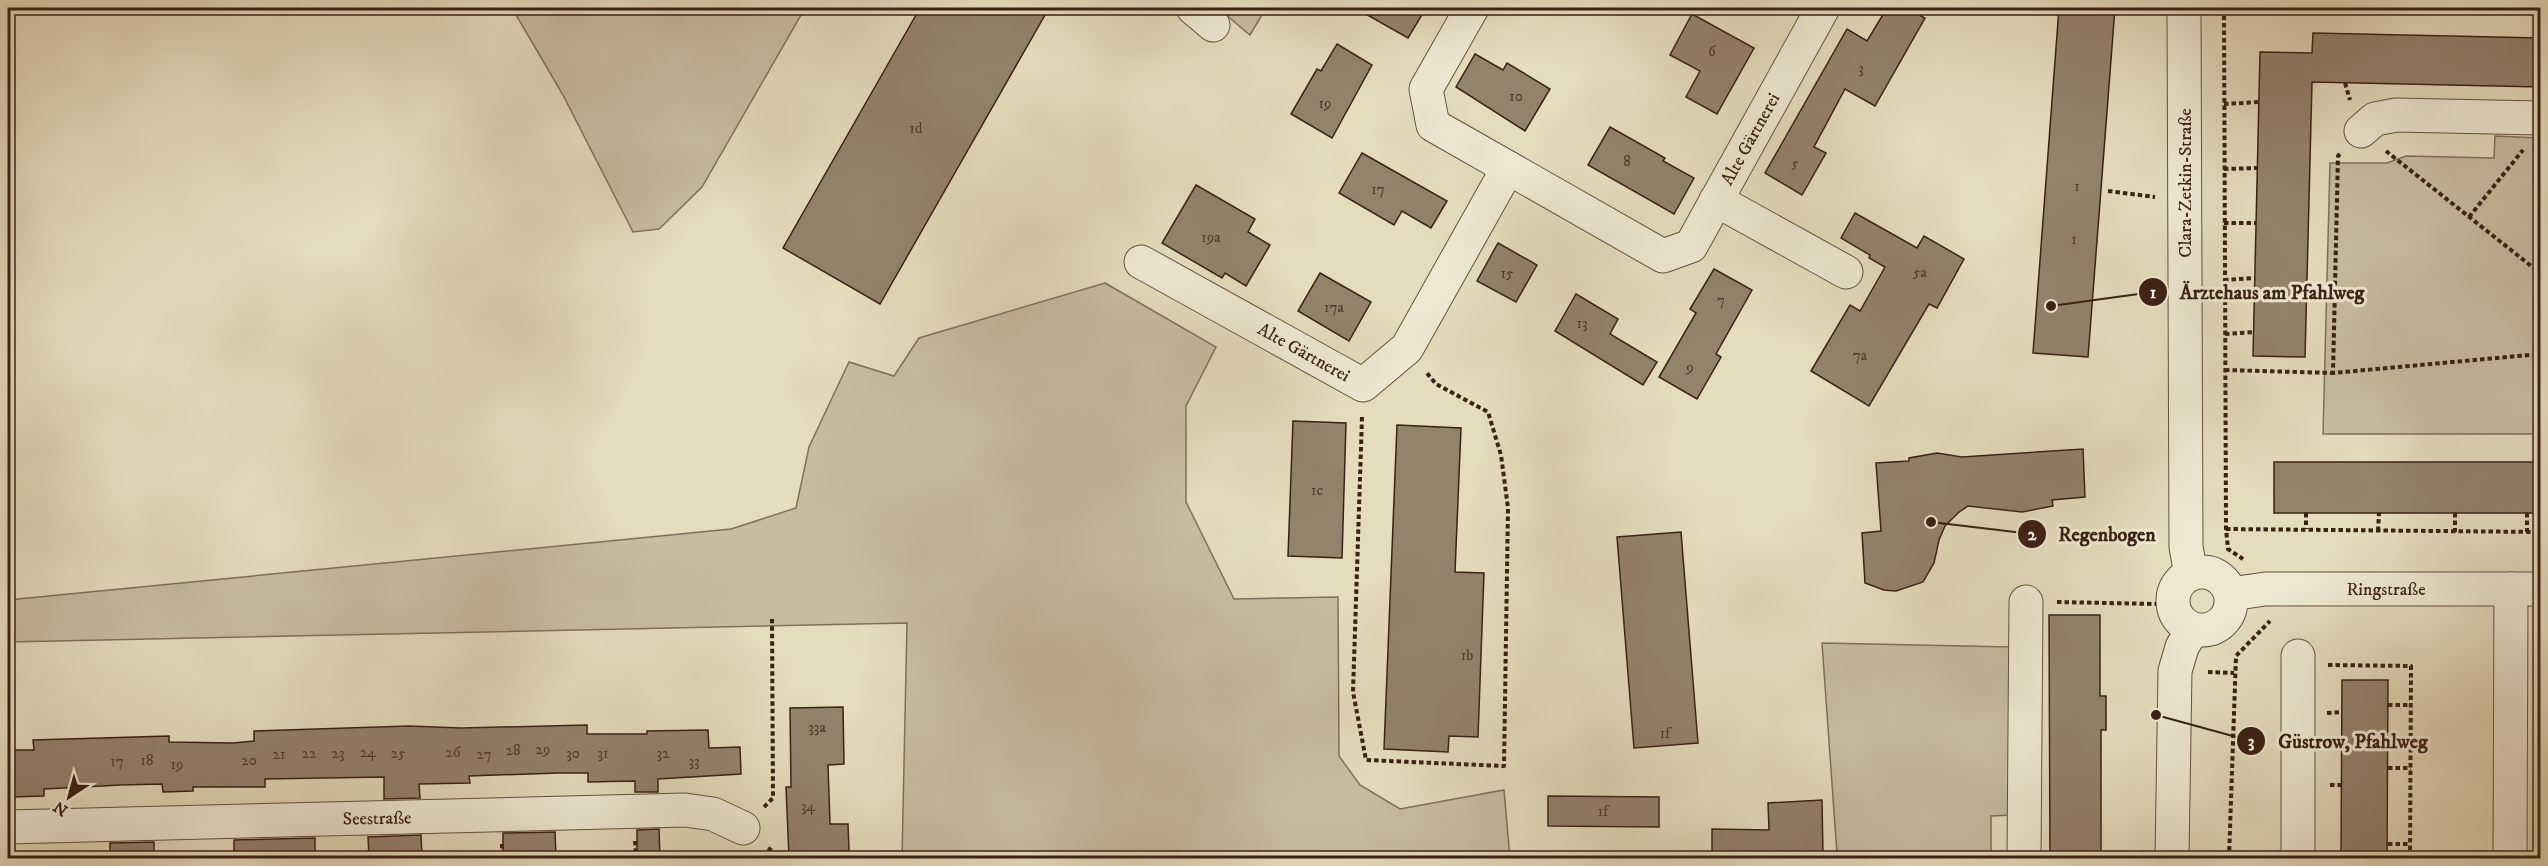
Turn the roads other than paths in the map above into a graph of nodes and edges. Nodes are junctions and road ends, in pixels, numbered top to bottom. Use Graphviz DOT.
graph roads {
  1 [pos="1472,8"];
  2 [pos="1823,8"];
  3 [pos="2184,8"];
  4 [pos="2534,118"];
  5 [pos="2361,131"];
  6 [pos="1508,168"];
  7 [pos="1716,200"];
  8 [pos="1141,262"];
  9 [pos="1846,272"];
  10 [pos="2191,574"];
  11 [pos="2526,589"];
  12 [pos="2231,594"];
  13 [pos="2025,602"];
  14 [pos="2193,629"];
  15 [pos="2298,661"];
  16 [pos="8,827"];
  17 [pos="743,828"];
  18 [pos="2024,858"];
  19 [pos="2172,858"];
  20 [pos="2298,858"];
  21 [pos="2510,858"];
  1 -- 6 [label="street, Alte Gärtnerei"];
  2 -- 7 [label="street, Alte Gärtnerei"];
  3 -- 10 [label="street, Clara-Zetkin-Straße"];
  4 -- 5 [label="street"];
  6 -- 7 [label="street, Alte Gärtnerei"];
  6 -- 8 [label="street, Alte Gärtnerei"];
  7 -- 9 [label="street"];
  10 -- 12 [label="street"];
  10 -- 14 [label="street"];
  11 -- 12 [label="street, Ringstraße"];
  11 -- 21 [label="street"];
  12 -- 14 [label="street"];
  13 -- 18 [label="street"];
  14 -- 19 [label="street"];
  15 -- 20 [label="street"];
  16 -- 17 [label="street, Seestraße"];
}
